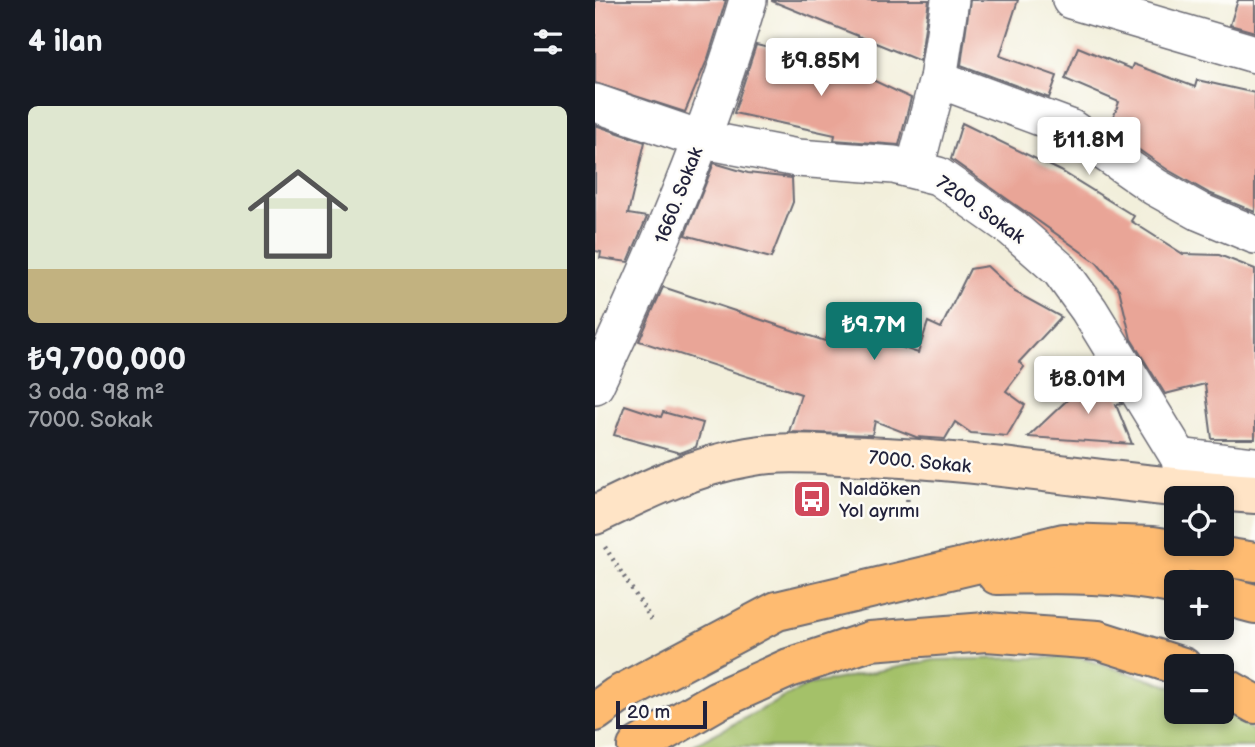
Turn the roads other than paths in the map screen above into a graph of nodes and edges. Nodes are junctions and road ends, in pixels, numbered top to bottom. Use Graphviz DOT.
graph roads {
  1 [pos="748,0"];
  2 [pos="950,0"];
  3 [pos="1070,0"];
  4 [pos="1255,54"];
  5 [pos="938,79"];
  6 [pos="595,103"];
  7 [pos="700,139"];
  8 [pos="915,169"];
  9 [pos="1255,235"];
  10 [pos="595,384"];
  11 [pos="1255,466"];
  12 [pos="1184,473"];
  13 [pos="1255,494"];
  14 [pos="599,529"];
  15 [pos="1255,562"];
  16 [pos="928,577"];
  17 [pos="1164,582"];
  18 [pos="1234,598"];
  19 [pos="1255,604"];
  20 [pos="1164,661"];
  21 [pos="1234,692"];
  22 [pos="1255,704"];
  23 [pos="595,712"];
  24 [pos="637,747"];
  1 -- 7 [label="street, 1660. Sokak"];
  2 -- 5 [label="street"];
  3 -- 4 [label="street"];
  5 -- 8 [label="street"];
  5 -- 9 [label="street"];
  6 -- 7 [label="street, 7200. Sokak"];
  7 -- 8 [label="street, 7200. Sokak"];
  7 -- 10 [label="street, 1660. Sokak"];
  8 -- 12 [label="street, 7200. Sokak"];
  11 -- 12 [label="street"];
  12 -- 13 [label="street, 7000. Sokak"];
  12 -- 14 [label="street, 7000. Sokak"];
  15 -- 16 [label="highway"];
  16 -- 17 [label="highway"];
  16 -- 23 [label="highway"];
  18 -- 19 [label="highway"];
  20 -- 24 [label="highway"];
  21 -- 22 [label="highway"];
}
